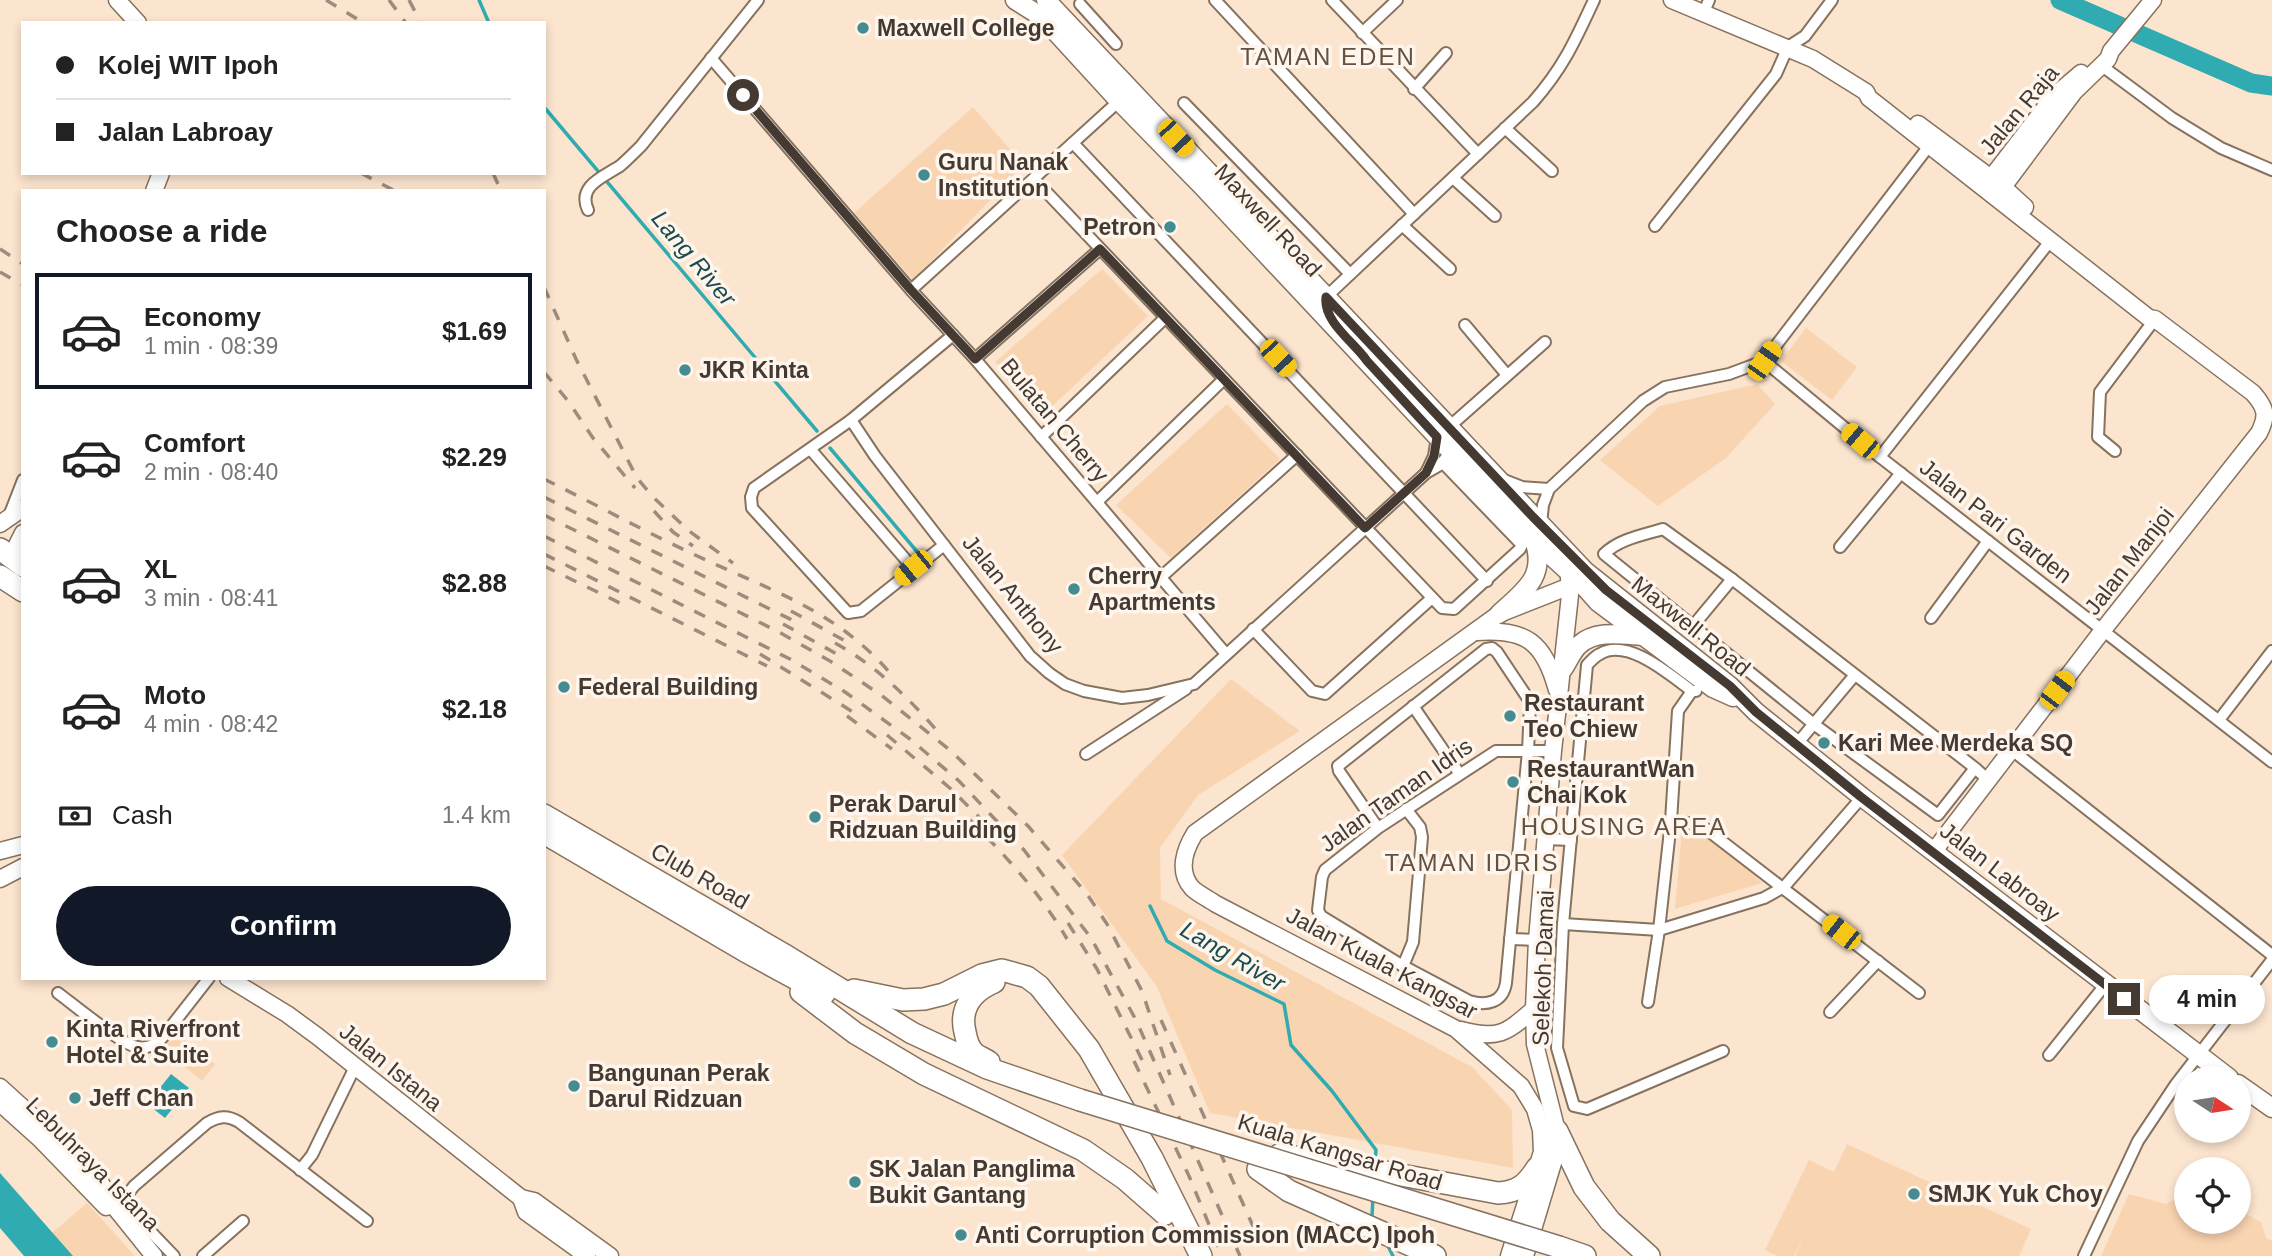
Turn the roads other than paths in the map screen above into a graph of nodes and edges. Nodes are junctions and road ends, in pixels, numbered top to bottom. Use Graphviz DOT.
graph roads {
  1 [pos="117,0"];
  2 [pos="126,0"];
  3 [pos="758,0"];
  4 [pos="1015,0"];
  5 [pos="1046,0"];
  6 [pos="1215,0"];
  7 [pos="1332,0"];
  8 [pos="1397,0"];
  9 [pos="1594,0"];
  10 [pos="1672,0"];
  11 [pos="1832,0"];
  12 [pos="2154,0"];
  13 [pos="1082,2"];
  14 [pos="1706,6"];
  15 [pos="1064,19"];
  16 [pos="136,21"];
  17 [pos="143,21"];
  18 [pos="1362,33"];
  19 [pos="1116,44"];
  20 [pos="1788,47"];
  21 [pos="2111,51"];
  22 [pos="1446,53"];
  23 [pos="711,58"];
  24 [pos="2102,66"];
  25 [pos="1414,89"];
  26 [pos="1119,101"];
  27 [pos="1184,103"];
  28 [pos="1505,128"];
  29 [pos="1932,141"];
  30 [pos="1073,143"];
  31 [pos="1478,154"];
  32 [pos="2272,170"];
  33 [pos="1552,171"];
  34 [pos="1453,178"];
  35 [pos="1034,179"];
  36 [pos="1994,186"];
  37 [pos="588,210"];
  38 [pos="1414,214"];
  39 [pos="1495,216"];
  40 [pos="1402,225"];
  41 [pos="1655,226"];
  42 [pos="2051,240"];
  43 [pos="1100,249"];
  44 [pos="1450,269"];
  45 [pos="1350,274"];
  46 [pos="1291,280"];
  47 [pos="911,290"];
  48 [pos="1326,297"];
  49 [pos="1165,318"];
  50 [pos="2155,319"];
  51 [pos="1465,325"];
  52 [pos="953,335"];
  53 [pos="1545,342"];
  54 [pos="975,359"];
  55 [pos="1367,361"];
  56 [pos="1764,361"];
  57 [pos="1507,375"];
  58 [pos="1224,379"];
  59 [pos="2268,411"];
  60 [pos="851,421"];
  61 [pos="1041,436"];
  62 [pos="1448,443"];
  63 [pos="811,450"];
  64 [pos="2115,451"];
  65 [pos="1297,455"];
  66 [pos="1880,457"];
  67 [pos="1426,473"];
  68 [pos="1900,473"];
  69 [pos="1495,476"];
  70 [pos="21,484"];
  71 [pos="1549,489"];
  72 [pos="1404,492"];
  73 [pos="1097,502"];
  74 [pos="21,509"];
  75 [pos="4,521"];
  76 [pos="1365,528"];
  77 [pos="1537,532"];
  78 [pos="21,536"];
  79 [pos="1988,541"];
  80 [pos="944,545"];
  81 [pos="1840,547"];
  82 [pos="8,558"];
  83 [pos="913,568"];
  84 [pos="0,576"];
  85 [pos="1160,578"];
  86 [pos="1732,579"];
  87 [pos="1573,580"];
  88 [pos="1488,581"];
  89 [pos="1606,590"];
  90 [pos="21,591"];
  91 [pos="1432,598"];
  92 [pos="1499,614"];
  93 [pos="1931,618"];
  94 [pos="1693,626"];
  95 [pos="1253,629"];
  96 [pos="2103,630"];
  97 [pos="1474,632"];
  98 [pos="1645,636"];
  99 [pos="2272,651"];
  100 [pos="1226,654"];
  101 [pos="1563,669"];
  102 [pos="1854,676"];
  103 [pos="1194,684"];
  104 [pos="1713,688"];
  105 [pos="1692,691"];
  106 [pos="1558,694"];
  107 [pos="1743,700"];
  108 [pos="1413,706"];
  109 [pos="2219,720"];
  110 [pos="1815,724"];
  111 [pos="1796,745"];
  112 [pos="2012,750"];
  113 [pos="1528,751"];
  114 [pos="1553,751"];
  115 [pos="1086,754"];
  116 [pos="2272,762"];
  117 [pos="1459,773"];
  118 [pos="1981,774"];
  119 [pos="1861,797"];
  120 [pos="1406,809"];
  121 [pos="546,816"];
  122 [pos="1671,821"];
  123 [pos="1378,828"];
  124 [pos="546,834"];
  125 [pos="1545,839"];
  126 [pos="1571,840"];
  127 [pos="21,846"];
  128 [pos="0,851"];
  129 [pos="1934,851"];
  130 [pos="21,861"];
  131 [pos="0,866"];
  132 [pos="21,868"];
  133 [pos="0,879"];
  134 [pos="1784,887"];
  135 [pos="1563,924"];
  136 [pos="1660,930"];
  137 [pos="1510,939"];
  138 [pos="1537,940"];
  139 [pos="745,951"];
  140 [pos="2272,955"];
  141 [pos="2272,960"];
  142 [pos="1878,961"];
  143 [pos="1403,966"];
  144 [pos="207,980"];
  145 [pos="231,980"];
  146 [pos="2105,985"];
  147 [pos="825,987"];
  148 [pos="58,993"];
  149 [pos="1919,993"];
  150 [pos="1648,1002"];
  151 [pos="1534,1009"];
  152 [pos="1830,1012"];
  153 [pos="1456,1029"];
  154 [pos="1723,1051"];
  155 [pos="2049,1055"];
  156 [pos="2198,1056"];
  157 [pos="2212,1066"];
  158 [pos="355,1067"];
  159 [pos="1031,1084"];
  160 [pos="0,1087"];
  161 [pos="2251,1093"];
  162 [pos="0,1103"];
  163 [pos="1077,1107"];
  164 [pos="2272,1108"];
  165 [pos="1557,1131"];
  166 [pos="69,1149"];
  167 [pos="1246,1151"];
  168 [pos="1537,1168"];
  169 [pos="1258,1169"];
  170 [pos="300,1170"];
  171 [pos="96,1195"];
  172 [pos="521,1198"];
  173 [pos="1165,1214"];
  174 [pos="243,1221"];
  175 [pos="367,1221"];
  176 [pos="154,1256"];
  177 [pos="174,1256"];
  178 [pos="203,1256"];
  179 [pos="587,1256"];
  180 [pos="610,1256"];
  181 [pos="1185,1256"];
  182 [pos="1201,1256"];
  183 [pos="1435,1256"];
  184 [pos="1510,1256"];
  185 [pos="1525,1256"];
  186 [pos="1543,1256"];
  187 [pos="1585,1256"];
  188 [pos="1649,1256"];
  189 [pos="2084,1256"];
  1 -- 16 [label="main road"];
  2 -- 17 [label="main road"];
  3 -- 23 [label="street"];
  4 -- 26 [label="main road, Maxwell Road"];
  5 -- 15 [label="main road, Maxwell Road"];
  6 -- 38 [label="street"];
  7 -- 18 [label="street"];
  8 -- 18 [label="street"];
  9 -- 28 [label="street"];
  10 -- 14 [label="main road"];
  11 -- 20 [label="street"];
  12 -- 21 [label="main road, Jalan Raja"];
  13 -- 15 [label="street"];
  13 -- 19 [label="street"];
  14 -- 20 [label="main road"];
  15 -- 48 [label="main road, Maxwell Road"];
  18 -- 25 [label="street"];
  20 -- 29 [label="main road"];
  20 -- 41 [label="street"];
  21 -- 24 [label="main road, Jalan Raja"];
  21 -- 36 [label="main road, Jalan Raja"];
  22 -- 25 [label="street"];
  23 -- 37 [label="street"];
  23 -- 47 [label="street, Bulatan Cherry"];
  24 -- 32 [label="street"];
  24 -- 36 [label="main road, Jalan Raja"];
  25 -- 31 [label="street"];
  26 -- 30 [label="street"];
  26 -- 46 [label="main road, Maxwell Road"];
  27 -- 45 [label="street"];
  28 -- 31 [label="street"];
  28 -- 33 [label="street"];
  29 -- 36 [label="main road"];
  29 -- 56 [label="street"];
  30 -- 35 [label="street"];
  30 -- 72 [label="street"];
  31 -- 34 [label="street"];
  34 -- 38 [label="street"];
  34 -- 39 [label="street"];
  35 -- 43 [label="street"];
  35 -- 47 [label="street"];
  36 -- 42 [label="main road, Jalan Manjoi"];
  36 -- 50 [label="main road, Jalan Manjoi"];
  38 -- 40 [label="street"];
  40 -- 44 [label="street"];
  40 -- 45 [label="street"];
  42 -- 50 [label="main road, Jalan Manjoi"];
  42 -- 66 [label="street"];
  43 -- 49 [label="street"];
  43 -- 54 [label="street"];
  45 -- 48 [label="street"];
  46 -- 48 [label="main road"];
  46 -- 55 [label="main road, Maxwell Road"];
  47 -- 52 [label="street, Bulatan Cherry"];
  48 -- 55 [label="main road"];
  48 -- 62 [label="main road, Maxwell Road"];
  49 -- 58 [label="street"];
  49 -- 61 [label="street"];
  50 -- 59 [label="main road, Jalan Manjoi"];
  50 -- 64 [label="street"];
  51 -- 57 [label="street"];
  52 -- 54 [label="street, Bulatan Cherry"];
  52 -- 60 [label="street"];
  53 -- 57 [label="street, Jalan Anthony"];
  54 -- 61 [label="street, Bulatan Cherry"];
  55 -- 62 [label="main road, Maxwell Road"];
  56 -- 66 [label="street, Jalan Pari Garden"];
  56 -- 71 [label="street"];
  57 -- 62 [label="street, Jalan Anthony"];
  58 -- 65 [label="street"];
  58 -- 73 [label="street"];
  59 -- 96 [label="main road, Jalan Manjoi"];
  60 -- 63 [label="street"];
  60 -- 80 [label="street, Jalan Anthony"];
  61 -- 73 [label="street, Bulatan Cherry"];
  62 -- 67 [label="street, Jalan Anthony"];
  62 -- 67 [label="street"];
  62 -- 69 [label="main road, Maxwell Road"];
  62 -- 77 [label="main road, Maxwell Road"];
  62 -- 88 [label="street"];
  63 -- 83 [label="street"];
  63 -- 83 [label="street"];
  65 -- 76 [label="street"];
  65 -- 85 [label="street"];
  66 -- 68 [label="street, Jalan Pari Garden"];
  67 -- 72 [label="street, Jalan Anthony"];
  68 -- 79 [label="street, Jalan Pari Garden"];
  68 -- 81 [label="street"];
  69 -- 71 [label="street"];
  69 -- 77 [label="main road, Maxwell Road"];
  70 -- 75 [label="street"];
  71 -- 77 [label="street"];
  72 -- 76 [label="street, Jalan Anthony"];
  72 -- 88 [label="street"];
  73 -- 85 [label="street, Bulatan Cherry"];
  74 -- 75 [label="main road"];
  76 -- 91 [label="street"];
  76 -- 95 [label="street, Jalan Anthony"];
  77 -- 87 [label="main road, Maxwell Road"];
  77 -- 89 [label="main road, Maxwell Road"];
  77 -- 92 [label="main road"];
  78 -- 82 [label="main road"];
  79 -- 93 [label="street"];
  79 -- 96 [label="street, Jalan Pari Garden"];
  80 -- 83 [label="street"];
  80 -- 103 [label="street, Jalan Anthony"];
  84 -- 90 [label="highway"];
  85 -- 100 [label="street, Bulatan Cherry"];
  86 -- 94 [label="street"];
  86 -- 94 [label="street"];
  86 -- 102 [label="street"];
  87 -- 89 [label="main road"];
  87 -- 92 [label="main road"];
  87 -- 98 [label="main road, Maxwell Road"];
  87 -- 101 [label="main road"];
  88 -- 91 [label="street"];
  89 -- 107 [label="main road, Maxwell Road"];
  91 -- 95 [label="street"];
  92 -- 97 [label="main road"];
  94 -- 110 [label="street"];
  95 -- 100 [label="street, Jalan Anthony"];
  96 -- 109 [label="street, Jalan Pari Garden"];
  96 -- 112 [label="main road, Jalan Manjoi"];
  97 -- 106 [label="main road"];
  97 -- 153 [label="main road, Jalan Kuala Kangsar"];
  98 -- 101 [label="main road"];
  98 -- 104 [label="main road, Maxwell Road"];
  99 -- 109 [label="street"];
  100 -- 103 [label="street, Jalan Anthony"];
  101 -- 106 [label="main road"];
  102 -- 110 [label="street"];
  102 -- 118 [label="street"];
  103 -- 115 [label="street"];
  104 -- 105 [label="street"];
  104 -- 107 [label="main road, Maxwell Road"];
  105 -- 122 [label="street"];
  105 -- 126 [label="street, Selekoh Damai"];
  106 -- 114 [label="main road"];
  107 -- 111 [label="main road, Jalan Labroay"];
  108 -- 113 [label="street"];
  108 -- 117 [label="street"];
  108 -- 123 [label="street"];
  109 -- 116 [label="street, Jalan Pari Garden"];
  110 -- 111 [label="street"];
  110 -- 118 [label="street"];
  111 -- 119 [label="main road, Jalan Labroay"];
  112 -- 118 [label="main road, Jalan Manjoi"];
  112 -- 140 [label="street"];
  113 -- 114 [label="street, Jalan Taman Idris"];
  113 -- 117 [label="street, Jalan Taman Idris"];
  113 -- 137 [label="street, Jalan Taman Idris"];
  114 -- 125 [label="main road"];
  117 -- 120 [label="street, Jalan Taman Idris"];
  118 -- 129 [label="main road, Jalan Manjoi"];
  119 -- 129 [label="main road, Jalan Labroay"];
  119 -- 134 [label="street"];
  120 -- 123 [label="street, Jalan Taman Idris"];
  120 -- 143 [label="street"];
  121 -- 147 [label="highway, Club Road"];
  122 -- 134 [label="street"];
  122 -- 136 [label="street"];
  123 -- 143 [label="street, Jalan Taman Idris"];
  124 -- 139 [label="highway, Club Road"];
  125 -- 126 [label="street"];
  125 -- 138 [label="main road"];
  126 -- 135 [label="street, Selekoh Damai"];
  127 -- 128 [label="main road"];
  129 -- 146 [label="main road, Jalan Labroay"];
  130 -- 131 [label="main road"];
  132 -- 133 [label="main road"];
  134 -- 136 [label="street"];
  134 -- 142 [label="street"];
  135 -- 136 [label="street"];
  135 -- 154 [label="street, Selekoh Damai"];
  136 -- 150 [label="street"];
  137 -- 138 [label="street"];
  137 -- 143 [label="street, Jalan Taman Idris"];
  138 -- 151 [label="main road"];
  139 -- 147 [label="highway, Club Road"];
  139 -- 173 [label="highway"];
  141 -- 156 [label="street"];
  142 -- 149 [label="street"];
  142 -- 152 [label="street"];
  144 -- 148 [label="street"];
  145 -- 158 [label="main road, Jalan Istana"];
  146 -- 155 [label="street"];
  146 -- 156 [label="main road, Jalan Labroay"];
  147 -- 159 [label="highway"];
  147 -- 163 [label="highway"];
  147 -- 182 [label="highway"];
  151 -- 153 [label="main road"];
  151 -- 165 [label="main road"];
  153 -- 168 [label="main road, Jalan Kuala Kangsar"];
  156 -- 157 [label="main road, Jalan Labroay"];
  156 -- 189 [label="street"];
  158 -- 170 [label="street"];
  158 -- 172 [label="main road, Jalan Istana"];
  159 -- 163 [label="highway"];
  159 -- 173 [label="highway"];
  160 -- 166 [label="main road, Lebuhraya Istana"];
  161 -- 164 [label="main road"];
  162 -- 171 [label="main road, Lebuhraya Istana"];
  163 -- 167 [label="highway, Kuala Kangsar Road, bridge"];
  163 -- 169 [label="highway, Kuala Kangsar Road"];
  165 -- 185 [label="main road"];
  165 -- 188 [label="highway"];
  166 -- 171 [label="main road"];
  166 -- 176 [label="main road, Lebuhraya Istana"];
  167 -- 168 [label="highway, bridge"];
  167 -- 187 [label="highway, Kuala Kangsar Road, bridge"];
  168 -- 184 [label="main road, Jalan Kuala Kangsar"];
  169 -- 183 [label="highway"];
  169 -- 186 [label="highway, Kuala Kangsar Road"];
  170 -- 175 [label="street"];
  170 -- 177 [label="street"];
  171 -- 176 [label="main road, Lebuhraya Istana"];
  172 -- 179 [label="main road"];
  172 -- 180 [label="main road"];
  173 -- 181 [label="highway"];
  174 -- 178 [label="street"];
}
